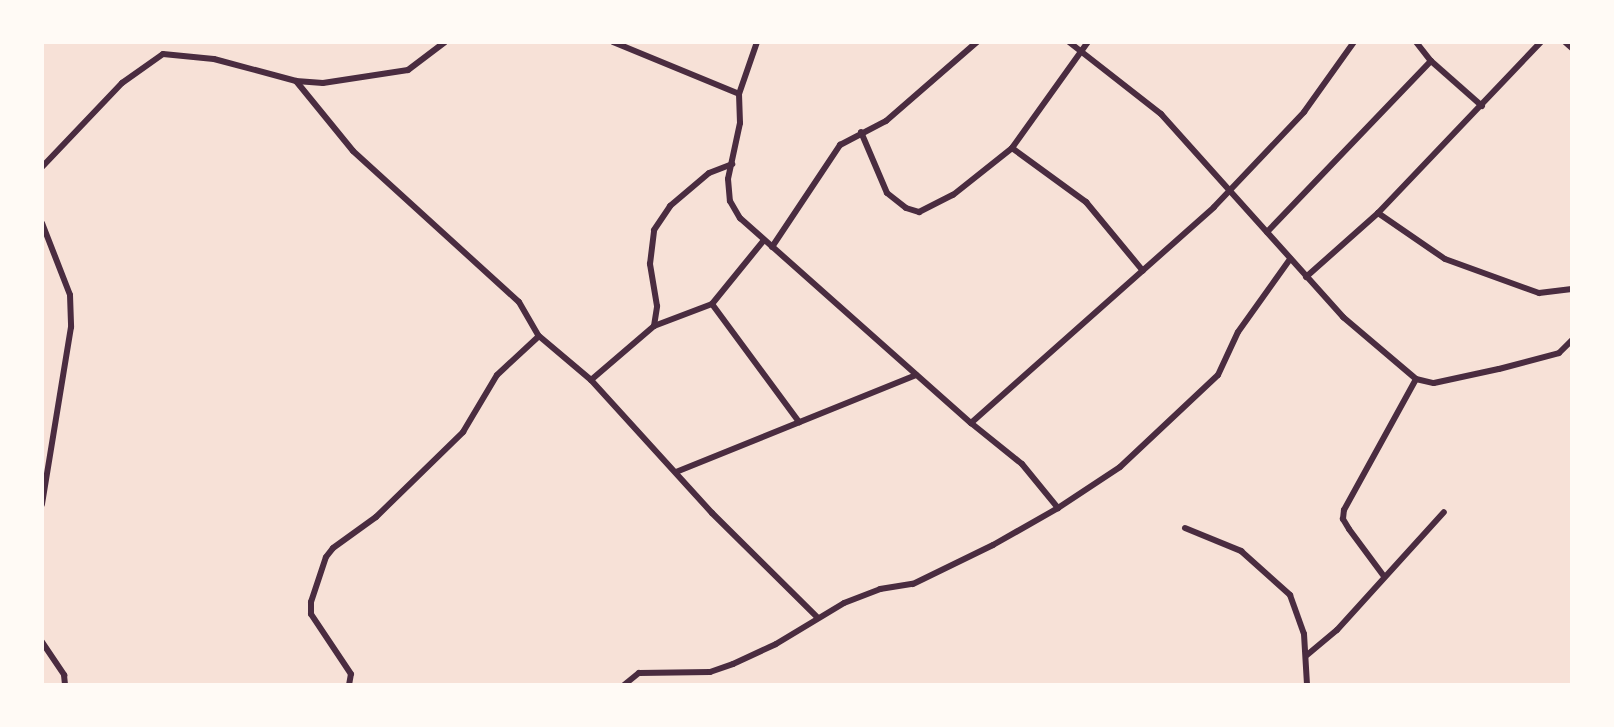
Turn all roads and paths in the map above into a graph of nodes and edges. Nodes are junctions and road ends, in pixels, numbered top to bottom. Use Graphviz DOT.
graph roads {
  1 [pos="166,42"];
  2 [pos="445,42"];
  3 [pos="613,42"];
  4 [pos="757,42"];
  5 [pos="977,42"];
  6 [pos="1069,42"];
  7 [pos="1088,42"];
  8 [pos="1354,42"];
  9 [pos="1416,42"];
  10 [pos="1541,42"];
  11 [pos="1565,42"];
  12 [pos="1572,48"];
  13 [pos="1083,53"];
  14 [pos="163,54"];
  15 [pos="1431,61"];
  16 [pos="296,81"];
  17 [pos="739,94"];
  18 [pos="1482,106"];
  19 [pos="861,132"];
  20 [pos="1012,148"];
  21 [pos="732,164"];
  22 [pos="42,167"];
  23 [pos="1230,189"];
  24 [pos="1378,213"];
  25 [pos="42,223"];
  26 [pos="1267,232"];
  27 [pos="764,240"];
  28 [pos="772,247"];
  29 [pos="1290,259"];
  30 [pos="1143,271"];
  31 [pos="1306,277"];
  32 [pos="1572,289"];
  33 [pos="712,304"];
  34 [pos="654,326"];
  35 [pos="539,336"];
  36 [pos="1572,340"];
  37 [pos="916,375"];
  38 [pos="1416,379"];
  39 [pos="591,380"];
  40 [pos="799,422"];
  41 [pos="971,423"];
  42 [pos="676,472"];
  43 [pos="42,505"];
  44 [pos="1058,508"];
  45 [pos="1444,512"];
  46 [pos="1185,528"];
  47 [pos="1383,575"];
  48 [pos="818,618"];
  49 [pos="42,642"];
  50 [pos="1307,655"];
  51 [pos="65,685"];
  52 [pos="349,685"];
  53 [pos="624,685"];
  54 [pos="1307,685"];
  1 -- 14 [label="street"];
  2 -- 16 [label="street"];
  3 -- 17 [label="street"];
  4 -- 17 [label="street"];
  5 -- 19 [label="street"];
  6 -- 13 [label="street"];
  7 -- 13 [label="street"];
  8 -- 23 [label="street"];
  9 -- 15 [label="street"];
  10 -- 18 [label="street"];
  11 -- 12 [label="street"];
  13 -- 20 [label="street"];
  13 -- 23 [label="street"];
  14 -- 16 [label="street"];
  14 -- 22 [label="street"];
  15 -- 18 [label="street"];
  15 -- 26 [label="street"];
  16 -- 35 [label="street"];
  17 -- 21 [label="street"];
  18 -- 24 [label="street"];
  19 -- 20 [label="street"];
  19 -- 28 [label="street"];
  20 -- 30 [label="street"];
  21 -- 27 [label="street"];
  21 -- 34 [label="street"];
  23 -- 26 [label="street"];
  23 -- 30 [label="street"];
  24 -- 31 [label="street"];
  24 -- 32 [label="street"];
  25 -- 43 [label="street"];
  26 -- 29 [label="street"];
  27 -- 28 [label="street"];
  27 -- 33 [label="street"];
  28 -- 37 [label="street"];
  29 -- 31 [label="street"];
  29 -- 44 [label="street"];
  30 -- 41 [label="street"];
  31 -- 38 [label="street"];
  33 -- 34 [label="street"];
  33 -- 40 [label="street"];
  34 -- 39 [label="street"];
  35 -- 39 [label="street"];
  35 -- 52 [label="street"];
  36 -- 38 [label="street"];
  37 -- 40 [label="street"];
  37 -- 41 [label="street"];
  38 -- 47 [label="street"];
  39 -- 42 [label="street"];
  40 -- 42 [label="street"];
  41 -- 44 [label="street"];
  42 -- 48 [label="street"];
  44 -- 48 [label="street"];
  45 -- 47 [label="street"];
  46 -- 50 [label="street"];
  47 -- 50 [label="street"];
  48 -- 53 [label="street"];
  49 -- 51 [label="street"];
  50 -- 54 [label="street"];
}
